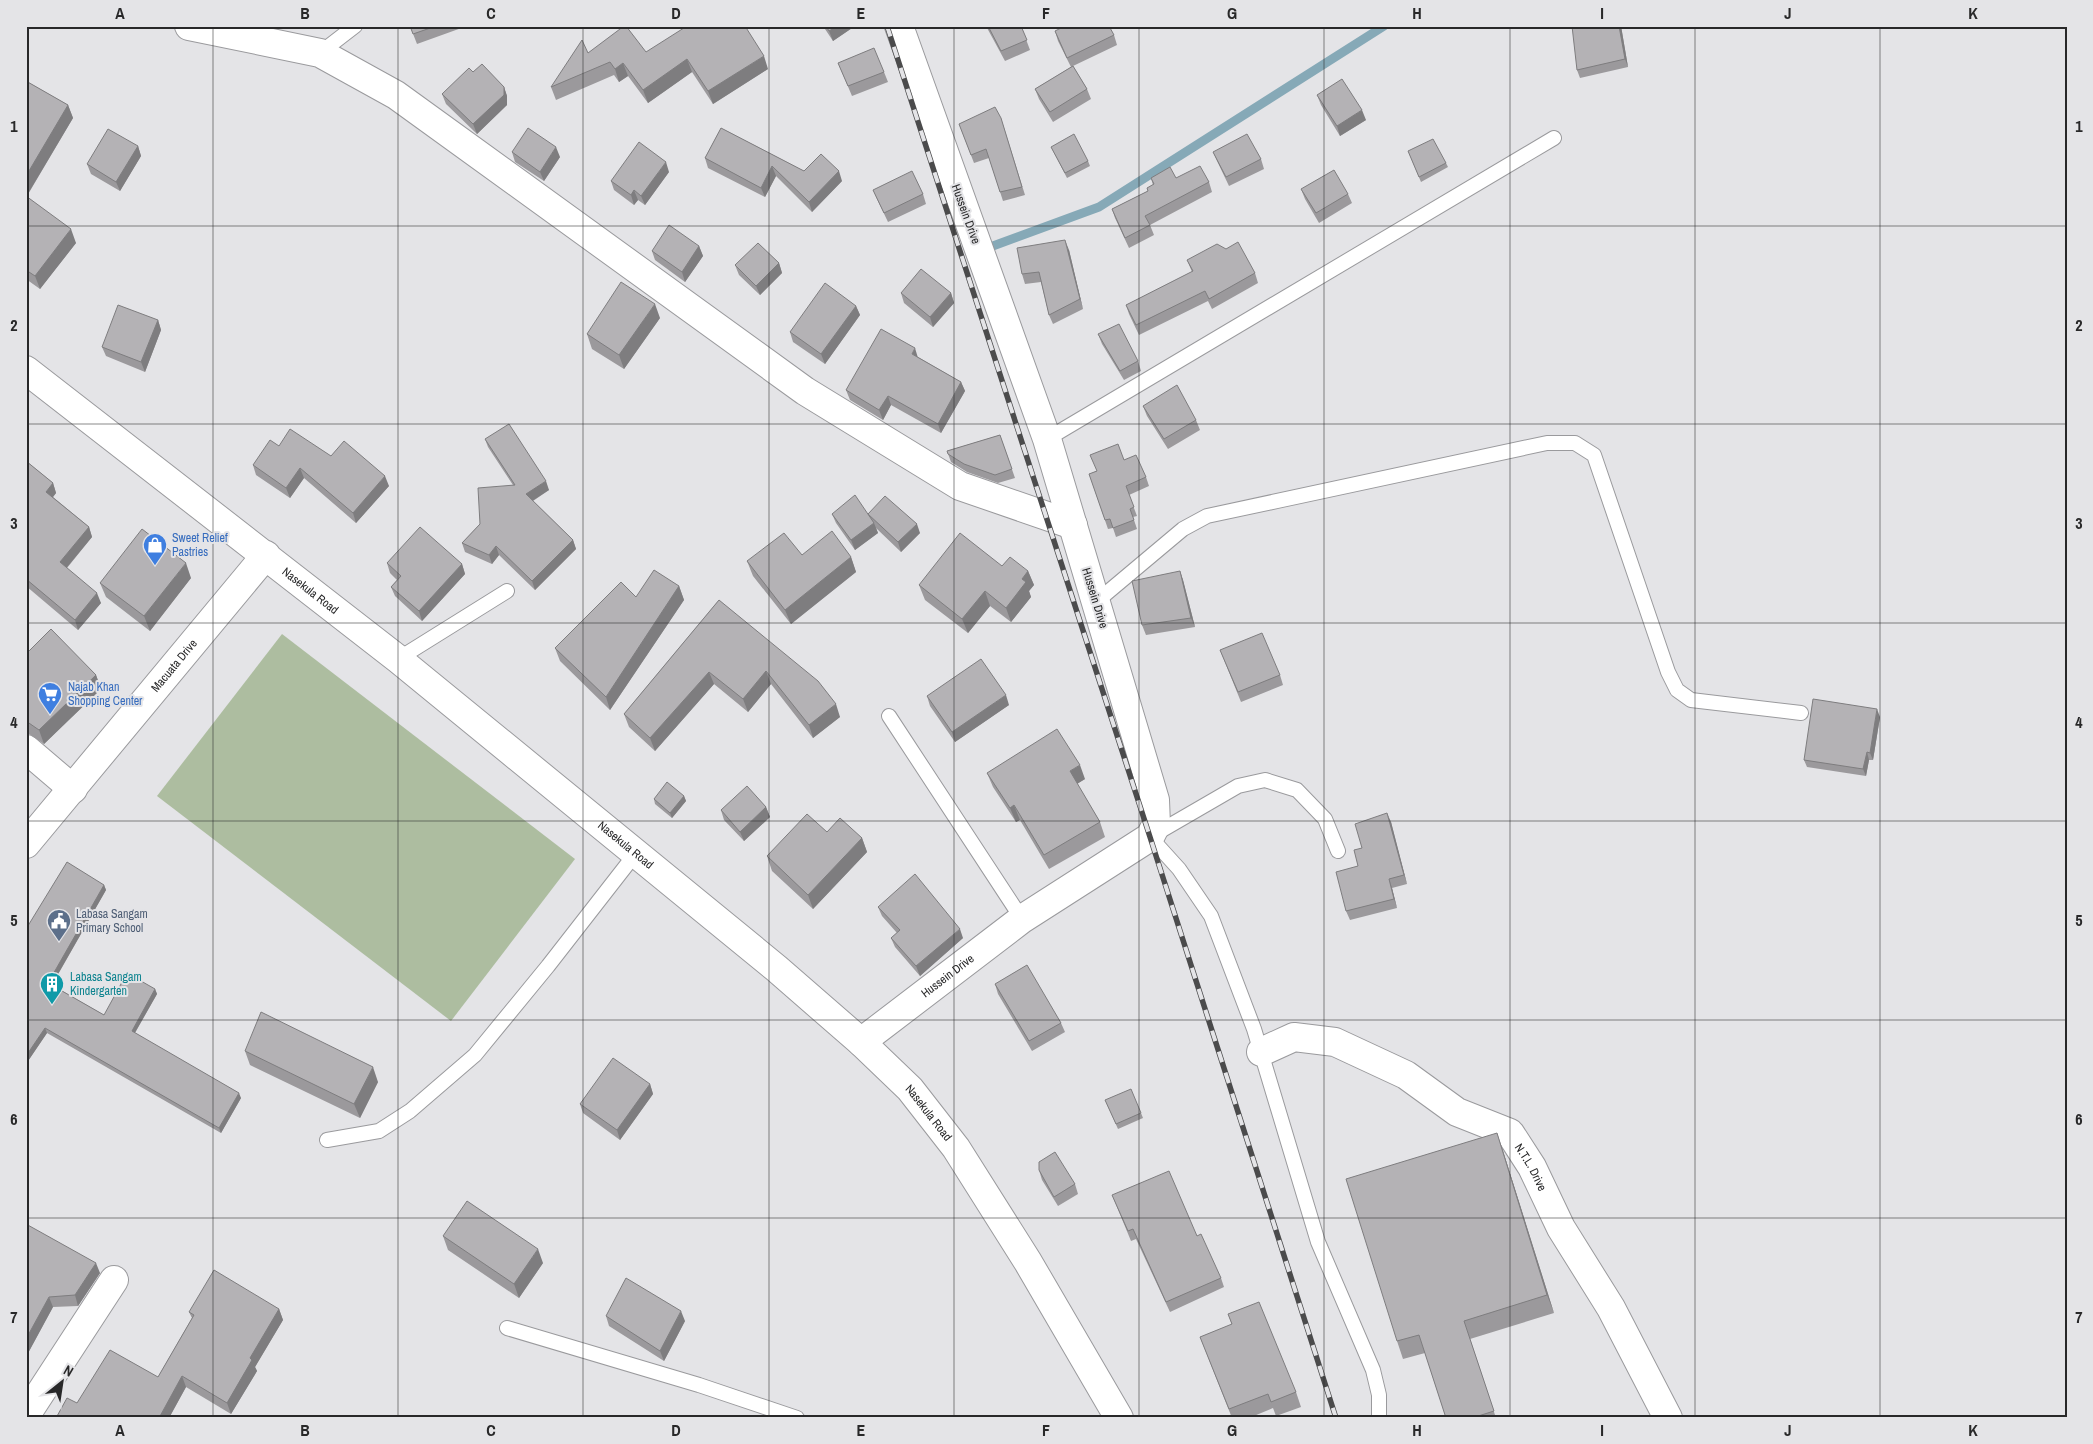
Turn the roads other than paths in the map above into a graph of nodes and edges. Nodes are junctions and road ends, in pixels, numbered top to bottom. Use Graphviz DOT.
graph roads {
  1 [pos="189,26"];
  2 [pos="355,26"];
  3 [pos="899,26"];
  4 [pos="320,53"];
  5 [pos="1554,138"];
  6 [pos="26,370"];
  7 [pos="1047,439"];
  8 [pos="1073,524"];
  9 [pos="266,555"];
  10 [pos="507,591"];
  11 [pos="1096,602"];
  12 [pos="398,659"];
  13 [pos="1801,713"];
  14 [pos="889,716"];
  15 [pos="26,749"];
  16 [pos="73,789"];
  17 [pos="1150,837"];
  18 [pos="26,844"];
  19 [pos="1338,851"];
  20 [pos="636,853"];
  21 [pos="1022,919"];
  22 [pos="861,1042"];
  23 [pos="1261,1052"];
  24 [pos="327,1140"];
  25 [pos="114,1280"];
  26 [pos="507,1328"];
  27 [pos="26,1416"];
  28 [pos="797,1418"];
  29 [pos="1119,1418"];
  30 [pos="1379,1418"];
  31 [pos="1668,1418"];
  1 -- 4 [label="street"];
  2 -- 4 [label="lane"];
  3 -- 7 [label="street, Hussein Drive"];
  4 -- 8 [label="street"];
  5 -- 7 [label="lane"];
  6 -- 9 [label="street, Nasekula Road"];
  7 -- 8 [label="street, Hussein Drive"];
  8 -- 11 [label="street, Hussein Drive"];
  9 -- 12 [label="street, Nasekula Road"];
  9 -- 16 [label="street, Macuata Drive"];
  10 -- 12 [label="lane"];
  11 -- 13 [label="lane"];
  11 -- 17 [label="street, Hussein Drive"];
  12 -- 20 [label="street, Nasekula Road"];
  14 -- 21 [label="lane"];
  15 -- 16 [label="street"];
  16 -- 18 [label="street, Macuata Drive"];
  17 -- 19 [label="lane"];
  17 -- 21 [label="street, Hussein Drive"];
  17 -- 23 [label="lane"];
  20 -- 22 [label="street, Nasekula Road"];
  20 -- 24 [label="lane"];
  21 -- 22 [label="street, Hussein Drive"];
  22 -- 29 [label="street, Nasekula Road"];
  23 -- 30 [label="lane"];
  23 -- 31 [label="street, N.T.L. Drive"];
  25 -- 27 [label="street"];
  26 -- 28 [label="lane"];
}
